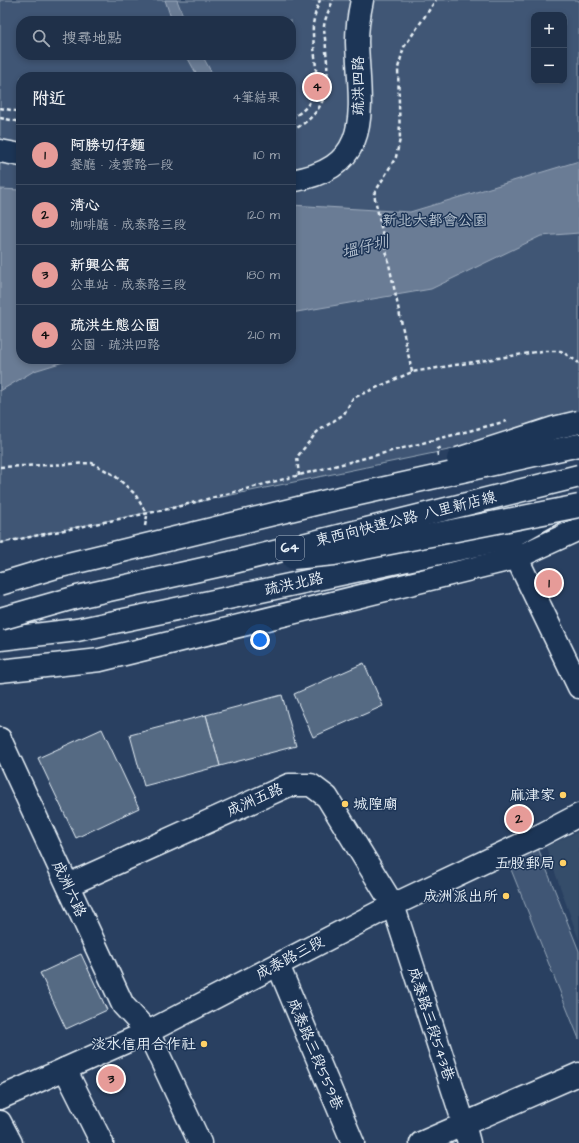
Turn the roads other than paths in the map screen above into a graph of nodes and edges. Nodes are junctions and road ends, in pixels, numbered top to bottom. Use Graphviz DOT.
graph roads {
  1 [pos="362,0"];
  2 [pos="0,151"];
  3 [pos="16,154"];
  4 [pos="296,180"];
  5 [pos="579,422"];
  6 [pos="579,445"];
  7 [pos="579,476"];
  8 [pos="579,499"];
  9 [pos="327,501"];
  10 [pos="579,506"];
  11 [pos="579,529"];
  12 [pos="579,541"];
  13 [pos="511,548"];
  14 [pos="230,563"];
  15 [pos="0,584"];
  16 [pos="0,619"];
  17 [pos="0,639"];
  18 [pos="0,671"];
  19 [pos="579,687"];
  20 [pos="0,739"];
  21 [pos="579,815"];
  22 [pos="68,885"];
  23 [pos="393,905"];
  24 [pos="278,965"];
  25 [pos="148,1032"];
  26 [pos="65,1069"];
  27 [pos="579,1074"];
  28 [pos="0,1098"];
  29 [pos="0,1122"];
  30 [pos="466,1134"];
  31 [pos="11,1143"];
  32 [pos="102,1143"];
  33 [pos="200,1143"];
  34 [pos="353,1143"];
  35 [pos="421,1143"];
  1 -- 4 [label="main road, 疏洪四路"];
  2 -- 3 [label="main road"];
  5 -- 9 [label="main road, bridge"];
  6 -- 9 [label="main road, 64, bridge"];
  7 -- 14 [label="main road, 東西向快速公路 八里新店線 / 64, bridge"];
  8 -- 13 [label="main road, 疏洪北路"];
  9 -- 15 [label="main road, 64, bridge"];
  10 -- 14 [label="main road, bridge"];
  11 -- 13 [label="main road, 疏洪北路"];
  12 -- 13 [label="main road, 疏洪北路"];
  13 -- 17 [label="main road, 疏洪北路"];
  13 -- 18 [label="main road, 疏洪北路"];
  13 -- 19 [label="main road"];
  14 -- 16 [label="main road, 東西向快速公路 八里新店線 / 64, bridge"];
  20 -- 22 [label="main road, 成洲六路"];
  21 -- 23 [label="main road, 成泰路三段"];
  22 -- 23 [label="main road, 成洲五路"];
  22 -- 25 [label="main road, 成洲六路"];
  23 -- 24 [label="main road, 成泰路三段"];
  23 -- 30 [label="main road, 成泰路三段543巷"];
  24 -- 25 [label="main road, 成泰路三段"];
  24 -- 34 [label="main road, 成泰路三段559巷"];
  25 -- 26 [label="main road, 成泰路三段"];
  25 -- 33 [label="main road, 成洲六路"];
  26 -- 28 [label="main road, 成泰路三段"];
  26 -- 32 [label="main road"];
  27 -- 30 [label="main road"];
  29 -- 31 [label="main road"];
  30 -- 35 [label="main road"];
}
